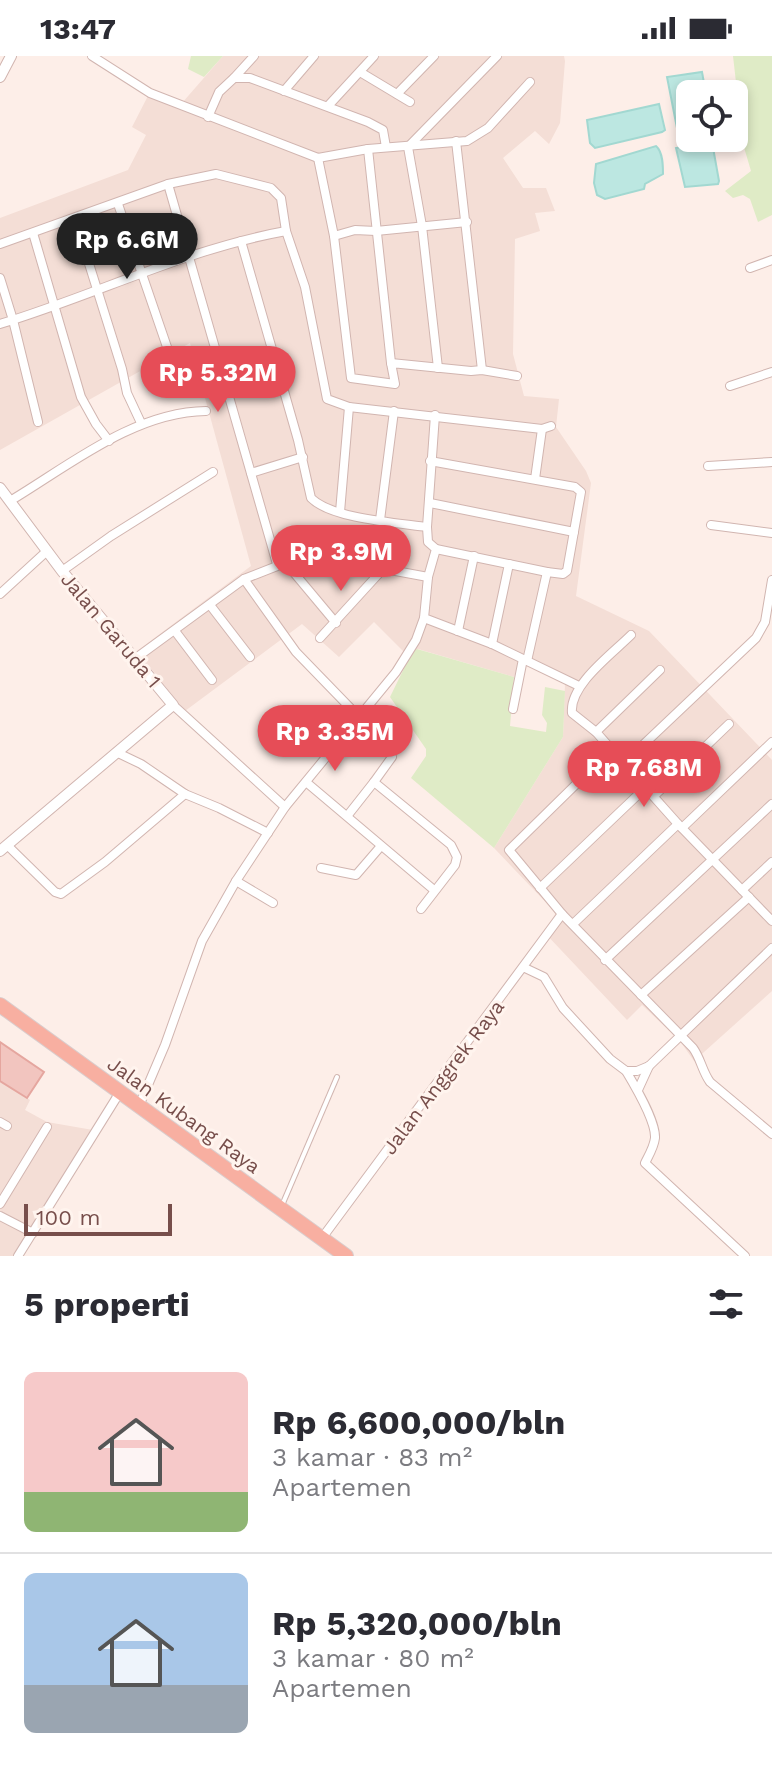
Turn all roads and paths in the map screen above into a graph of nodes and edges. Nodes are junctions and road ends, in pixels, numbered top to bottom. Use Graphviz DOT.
graph roads {
  1 [pos="11,56"];
  2 [pos="92,56"];
  3 [pos="254,56"];
  4 [pos="314,56"];
  5 [pos="374,56"];
  6 [pos="434,56"];
  7 [pos="497,56"];
  8 [pos="360,72"];
  9 [pos="0,77"];
  10 [pos="234,78"];
  11 [pos="530,82"];
  12 [pos="284,91"];
  13 [pos="397,94"];
  14 [pos="410,102"];
  15 [pos="328,106"];
  16 [pos="208,117"];
  17 [pos="456,141"];
  18 [pos="386,147"];
  19 [pos="408,147"];
  20 [pos="368,149"];
  21 [pos="318,158"];
  22 [pos="168,184"];
  23 [pos="118,204"];
  24 [pos="75,219"];
  25 [pos="467,222"];
  26 [pos="422,226"];
  27 [pos="286,231"];
  28 [pos="376,231"];
  29 [pos="33,233"];
  30 [pos="334,236"];
  31 [pos="241,241"];
  32 [pos="0,244"];
  33 [pos="189,255"];
  34 [pos="772,260"];
  35 [pos="750,268"];
  36 [pos="141,272"];
  37 [pos="0,278"];
  38 [pos="99,289"];
  39 [pos="54,304"];
  40 [pos="13,320"];
  41 [pos="0,324"];
  42 [pos="167,347"];
  43 [pos="391,363"];
  44 [pos="438,368"];
  45 [pos="482,370"];
  46 [pos="772,372"];
  47 [pos="517,376"];
  48 [pos="730,386"];
  49 [pos="349,407"];
  50 [pos="206,411"];
  51 [pos="394,411"];
  52 [pos="435,415"];
  53 [pos="38,422"];
  54 [pos="141,423"];
  55 [pos="109,441"];
  56 [pos="303,457"];
  57 [pos="430,461"];
  58 [pos="772,462"];
  59 [pos="708,466"];
  60 [pos="213,472"];
  61 [pos="251,473"];
  62 [pos="535,479"];
  63 [pos="0,488"];
  64 [pos="10,501"];
  65 [pos="430,503"];
  66 [pos="340,512"];
  67 [pos="380,520"];
  68 [pos="711,525"];
  69 [pos="427,527"];
  70 [pos="574,532"];
  71 [pos="772,533"];
  72 [pos="436,549"];
  73 [pos="47,551"];
  74 [pos="474,556"];
  75 [pos="281,563"];
  76 [pos="509,564"];
  77 [pos="383,569"];
  78 [pos="62,571"];
  79 [pos="547,572"];
  80 [pos="428,577"];
  81 [pos="244,579"];
  82 [pos="772,580"];
  83 [pos="0,594"];
  84 [pos="210,605"];
  85 [pos="424,618"];
  86 [pos="336,623"];
  87 [pos="175,631"];
  88 [pos="458,631"];
  89 [pos="631,635"];
  90 [pos="320,638"];
  91 [pos="492,644"];
  92 [pos="250,657"];
  93 [pos="136,658"];
  94 [pos="525,660"];
  95 [pos="660,670"];
  96 [pos="212,680"];
  97 [pos="579,686"];
  98 [pos="173,705"];
  99 [pos="513,709"];
  100 [pos="360,718"];
  101 [pos="729,724"];
  102 [pos="596,732"];
  103 [pos="772,742"];
  104 [pos="611,750"];
  105 [pos="118,753"];
  106 [pos="392,757"];
  107 [pos="624,763"];
  108 [pos="306,782"];
  109 [pos="374,782"];
  110 [pos="645,788"];
  111 [pos="185,794"];
  112 [pos="654,796"];
  113 [pos="772,804"];
  114 [pos="285,807"];
  115 [pos="348,815"];
  116 [pos="680,826"];
  117 [pos="268,833"];
  118 [pos="381,846"];
  119 [pos="4,848"];
  120 [pos="713,860"];
  121 [pos="772,862"];
  122 [pos="321,868"];
  123 [pos="236,881"];
  124 [pos="540,888"];
  125 [pos="434,890"];
  126 [pos="746,894"];
  127 [pos="273,903"];
  128 [pos="421,909"];
  129 [pos="562,914"];
  130 [pos="772,921"];
  131 [pos="573,924"];
  132 [pos="772,948"];
  133 [pos="605,960"];
  134 [pos="525,968"];
  135 [pos="641,995"];
  136 [pos="0,1005"];
  137 [pos="680,1034"];
  138 [pos="649,1066"];
  139 [pos="626,1071"];
  140 [pos="337,1077"];
  141 [pos="638,1090"];
  142 [pos="120,1092"];
  143 [pos="139,1106"];
  144 [pos="47,1127"];
  145 [pos="772,1134"];
  146 [pos="0,1204"];
  147 [pos="280,1209"];
  148 [pos="0,1216"];
  149 [pos="33,1233"];
  150 [pos="322,1238"];
  151 [pos="18,1256"];
  152 [pos="346,1256"];
  153 [pos="745,1256"];
  1 -- 9 [label="street"];
  2 -- 16 [label="street"];
  3 -- 10 [label="street"];
  4 -- 12 [label="street"];
  5 -- 8 [label="street"];
  6 -- 13 [label="street"];
  7 -- 19 [label="street"];
  8 -- 13 [label="street"];
  8 -- 15 [label="street"];
  10 -- 12 [label="street"];
  10 -- 16 [label="street"];
  11 -- 17 [label="street"];
  12 -- 15 [label="street"];
  13 -- 14 [label="street"];
  15 -- 18 [label="street"];
  16 -- 21 [label="street"];
  17 -- 19 [label="street"];
  17 -- 25 [label="street"];
  18 -- 19 [label="street"];
  18 -- 20 [label="street"];
  19 -- 26 [label="street"];
  20 -- 21 [label="street"];
  20 -- 28 [label="street"];
  21 -- 30 [label="street"];
  22 -- 23 [label="street"];
  22 -- 27 [label="street"];
  22 -- 33 [label="street"];
  23 -- 24 [label="street"];
  23 -- 36 [label="street"];
  24 -- 29 [label="street"];
  24 -- 38 [label="street"];
  25 -- 26 [label="street"];
  25 -- 45 [label="street"];
  26 -- 28 [label="street"];
  26 -- 44 [label="street"];
  27 -- 31 [label="street"];
  27 -- 49 [label="street"];
  28 -- 30 [label="street"];
  28 -- 43 [label="street"];
  29 -- 32 [label="street"];
  29 -- 39 [label="street"];
  30 -- 43 [label="street"];
  31 -- 33 [label="street"];
  31 -- 56 [label="street"];
  33 -- 36 [label="street"];
  33 -- 61 [label="street"];
  34 -- 35 [label="street"];
  36 -- 38 [label="street"];
  36 -- 42 [label="street"];
  37 -- 40 [label="street"];
  38 -- 39 [label="street"];
  38 -- 54 [label="street"];
  39 -- 40 [label="street"];
  39 -- 55 [label="street"];
  40 -- 41 [label="street"];
  40 -- 53 [label="street"];
  43 -- 44 [label="street"];
  44 -- 45 [label="street"];
  45 -- 47 [label="street"];
  46 -- 48 [label="street"];
  49 -- 51 [label="street"];
  49 -- 66 [label="street"];
  50 -- 54 [label="street"];
  51 -- 52 [label="street"];
  51 -- 67 [label="street"];
  52 -- 57 [label="street"];
  52 -- 62 [label="street"];
  54 -- 55 [label="street"];
  55 -- 64 [label="street"];
  56 -- 61 [label="street"];
  56 -- 66 [label="street"];
  57 -- 62 [label="street"];
  57 -- 65 [label="street"];
  58 -- 59 [label="street"];
  60 -- 78 [label="street"];
  61 -- 75 [label="street"];
  62 -- 70 [label="street"];
  63 -- 64 [label="street, Jalan Garuda 1"];
  64 -- 73 [label="street, Jalan Garuda 1"];
  65 -- 69 [label="street"];
  65 -- 70 [label="street"];
  66 -- 67 [label="street"];
  67 -- 69 [label="street"];
  68 -- 71 [label="street"];
  69 -- 72 [label="street"];
  70 -- 79 [label="street"];
  72 -- 74 [label="street"];
  72 -- 80 [label="street"];
  73 -- 78 [label="street, Jalan Garuda 1"];
  73 -- 83 [label="street"];
  74 -- 76 [label="street"];
  74 -- 88 [label="street"];
  75 -- 77 [label="street"];
  75 -- 81 [label="street"];
  75 -- 86 [label="street"];
  76 -- 79 [label="street"];
  76 -- 91 [label="street"];
  77 -- 80 [label="street"];
  77 -- 86 [label="street"];
  78 -- 93 [label="street, Jalan Garuda 1"];
  79 -- 94 [label="street"];
  80 -- 85 [label="street"];
  81 -- 84 [label="street"];
  81 -- 100 [label="street"];
  82 -- 107 [label="street"];
  84 -- 87 [label="street"];
  84 -- 92 [label="street"];
  85 -- 88 [label="street"];
  85 -- 100 [label="street"];
  86 -- 90 [label="street"];
  87 -- 93 [label="street"];
  87 -- 96 [label="street"];
  88 -- 91 [label="street"];
  89 -- 97 [label="street"];
  91 -- 94 [label="street"];
  93 -- 98 [label="street, Jalan Garuda 1"];
  94 -- 97 [label="street"];
  94 -- 99 [label="street"];
  95 -- 102 [label="street"];
  97 -- 102 [label="street"];
  98 -- 105 [label="street, Jalan Garuda 1"];
  98 -- 114 [label="street"];
  100 -- 108 [label="street"];
  101 -- 112 [label="street"];
  102 -- 104 [label="street"];
  103 -- 116 [label="street"];
  104 -- 107 [label="street"];
  104 -- 124 [label="street"];
  105 -- 111 [label="street"];
  105 -- 119 [label="street, Jalan Garuda 1"];
  106 -- 109 [label="street"];
  107 -- 110 [label="street"];
  108 -- 114 [label="street"];
  108 -- 115 [label="street"];
  109 -- 115 [label="street"];
  109 -- 125 [label="street"];
  110 -- 112 [label="street"];
  110 -- 124 [label="street"];
  111 -- 117 [label="street"];
  111 -- 119 [label="street"];
  112 -- 116 [label="street"];
  113 -- 120 [label="street"];
  114 -- 117 [label="street"];
  115 -- 118 [label="street"];
  116 -- 120 [label="street"];
  116 -- 131 [label="street"];
  117 -- 123 [label="street"];
  118 -- 122 [label="street"];
  118 -- 125 [label="street"];
  120 -- 126 [label="street"];
  120 -- 133 [label="street"];
  121 -- 126 [label="street"];
  123 -- 127 [label="street"];
  123 -- 143 [label="street"];
  124 -- 129 [label="street"];
  125 -- 128 [label="street"];
  126 -- 130 [label="street"];
  126 -- 135 [label="street"];
  129 -- 131 [label="street"];
  129 -- 134 [label="street, Jalan Anggrek Raya"];
  131 -- 133 [label="street"];
  132 -- 137 [label="street"];
  133 -- 135 [label="street"];
  134 -- 139 [label="street"];
  134 -- 150 [label="street, Jalan Anggrek Raya"];
  135 -- 137 [label="street"];
  136 -- 142 [label="highway, Jalan Kubang Raya"];
  137 -- 138 [label="street"];
  137 -- 145 [label="street"];
  138 -- 139 [label="street"];
  138 -- 141 [label="street"];
  139 -- 141 [label="street"];
  140 -- 147 [label="lane"];
  141 -- 153 [label="street"];
  142 -- 143 [label="highway, Jalan Kubang Raya"];
  142 -- 149 [label="street"];
  143 -- 147 [label="highway, Jalan Kubang Raya"];
  144 -- 146 [label="street"];
  147 -- 150 [label="highway, Jalan Kubang Raya"];
  148 -- 149 [label="street"];
  149 -- 151 [label="street"];
  150 -- 152 [label="highway, Jalan Kubang Raya"];
}
